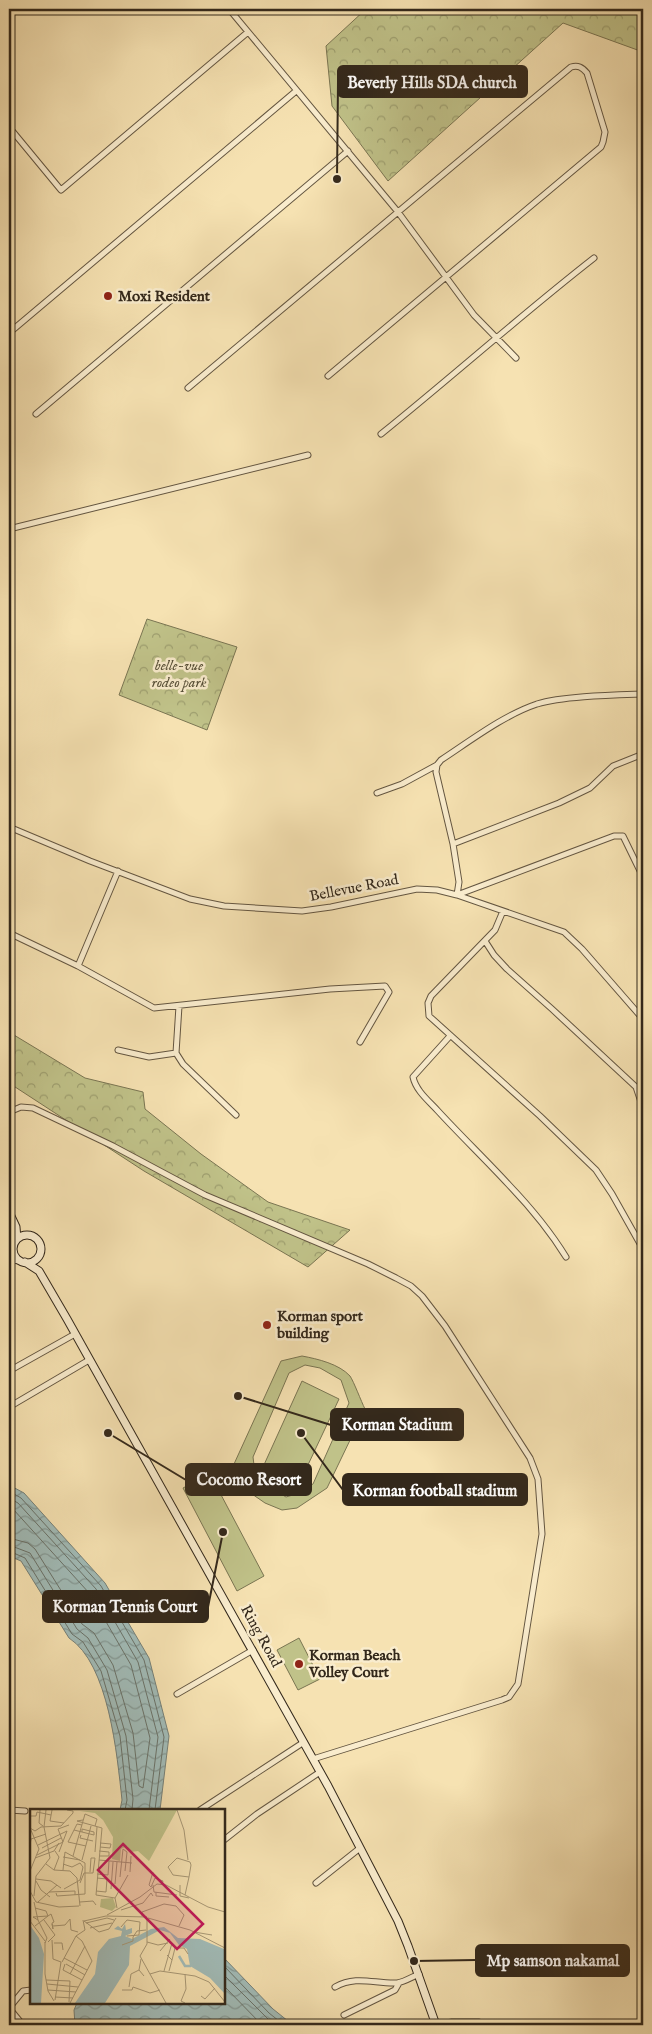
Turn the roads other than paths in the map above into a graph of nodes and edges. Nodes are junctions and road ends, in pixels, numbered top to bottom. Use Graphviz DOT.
graph roads {
  1 [pos="229,9"];
  2 [pos="248,32"];
  3 [pos="296,91"];
  4 [pos="9,127"];
  5 [pos="348,151"];
  6 [pos="398,212"];
  7 [pos="594,258"];
  8 [pos="446,276"];
  9 [pos="9,332"];
  10 [pos="495,337"];
  11 [pos="516,358"];
  12 [pos="328,376"];
  13 [pos="188,388"];
  14 [pos="36,414"];
  15 [pos="381,434"];
  16 [pos="308,454"];
  17 [pos="9,529"];
  18 [pos="643,694"];
  19 [pos="643,754"];
  20 [pos="437,764"];
  21 [pos="376,793"];
  22 [pos="9,827"];
  23 [pos="453,844"];
  24 [pos="118,872"];
  25 [pos="643,876"];
  26 [pos="457,894"];
  27 [pos="503,911"];
  28 [pos="9,933"];
  29 [pos="485,941"];
  30 [pos="78,966"];
  31 [pos="179,1006"];
  32 [pos="641,1012"];
  33 [pos="643,1019"];
  34 [pos="450,1036"];
  35 [pos="360,1042"];
  36 [pos="118,1050"];
  37 [pos="176,1053"];
  38 [pos="643,1108"];
  39 [pos="9,1112"];
  40 [pos="236,1115"];
  41 [pos="9,1212"];
  42 [pos="15,1223"];
  43 [pos="28,1235"];
  44 [pos="17,1240"];
  45 [pos="13,1249"];
  46 [pos="643,1250"];
  47 [pos="39,1256"];
  48 [pos="566,1257"];
  49 [pos="9,1258"];
  50 [pos="23,1262"];
  51 [pos="39,1270"];
  52 [pos="75,1334"];
  53 [pos="89,1360"];
  54 [pos="9,1371"];
  55 [pos="9,1407"];
  56 [pos="253,1650"];
  57 [pos="177,1694"];
  58 [pos="304,1742"];
  59 [pos="313,1759"];
  60 [pos="320,1772"];
  61 [pos="202,1809"];
  62 [pos="9,1810"];
  63 [pos="25,1811"];
  64 [pos="225,1839"];
  65 [pos="360,1848"];
  66 [pos="316,1883"];
  67 [pos="419,1974"];
  68 [pos="399,1982"];
  69 [pos="335,1987"];
  70 [pos="30,1990"];
  71 [pos="9,2008"];
  72 [pos="344,2015"];
  73 [pos="23,2025"];
  74 [pos="436,2025"];
  75 [pos="482,2025"];
  1 -- 2 [label="street"];
  2 -- 3 [label="street"];
  2 -- 4 [label="street"];
  3 -- 5 [label="street"];
  3 -- 9 [label="street"];
  5 -- 6 [label="street"];
  5 -- 14 [label="street"];
  6 -- 8 [label="street"];
  6 -- 8 [label="street"];
  6 -- 13 [label="street"];
  7 -- 10 [label="street"];
  8 -- 10 [label="street"];
  8 -- 12 [label="street"];
  10 -- 11 [label="street"];
  10 -- 15 [label="street"];
  16 -- 17 [label="street"];
  18 -- 20 [label="street"];
  19 -- 23 [label="street"];
  20 -- 21 [label="street"];
  20 -- 23 [label="street"];
  22 -- 24 [label="street, Bellevue Road"];
  23 -- 26 [label="street"];
  24 -- 26 [label="street, Bellevue Road"];
  24 -- 30 [label="street"];
  25 -- 26 [label="street"];
  26 -- 27 [label="street, Bellevue Road"];
  27 -- 29 [label="street"];
  27 -- 32 [label="street, Bellevue Road"];
  28 -- 30 [label="street"];
  29 -- 34 [label="street"];
  29 -- 38 [label="street"];
  30 -- 31 [label="street"];
  31 -- 35 [label="street"];
  31 -- 37 [label="street"];
  32 -- 33 [label="street, Bellevue Road"];
  34 -- 46 [label="street"];
  34 -- 48 [label="street"];
  36 -- 37 [label="street"];
  37 -- 40 [label="street"];
  39 -- 59 [label="street"];
  41 -- 42 [label="main road"];
  42 -- 43 [label="main road"];
  42 -- 44 [label="main road"];
  43 -- 44 [label="main road"];
  43 -- 47 [label="main road"];
  44 -- 45 [label="main road"];
  45 -- 49 [label="street"];
  45 -- 50 [label="main road"];
  47 -- 50 [label="main road"];
  47 -- 51 [label="main road, Ring Road"];
  49 -- 50 [label="street"];
  50 -- 51 [label="main road"];
  51 -- 52 [label="main road, Ring Road"];
  52 -- 53 [label="main road, Ring Road"];
  52 -- 54 [label="street"];
  53 -- 55 [label="street"];
  53 -- 56 [label="main road, Ring Road"];
  56 -- 57 [label="street"];
  56 -- 58 [label="main road, Ring Road"];
  58 -- 59 [label="main road, Ring Road"];
  58 -- 61 [label="street"];
  59 -- 60 [label="main road, Ring Road"];
  60 -- 64 [label="street"];
  60 -- 65 [label="main road, Ring Road"];
  62 -- 63 [label="street"];
  65 -- 66 [label="street"];
  65 -- 67 [label="main road, Ring Road"];
  67 -- 68 [label="street"];
  67 -- 74 [label="main road, Ring Road"];
  68 -- 69 [label="street"];
  68 -- 72 [label="street"];
  70 -- 71 [label="street"];
  71 -- 73 [label="street"];
  74 -- 75 [label="street"];
}
